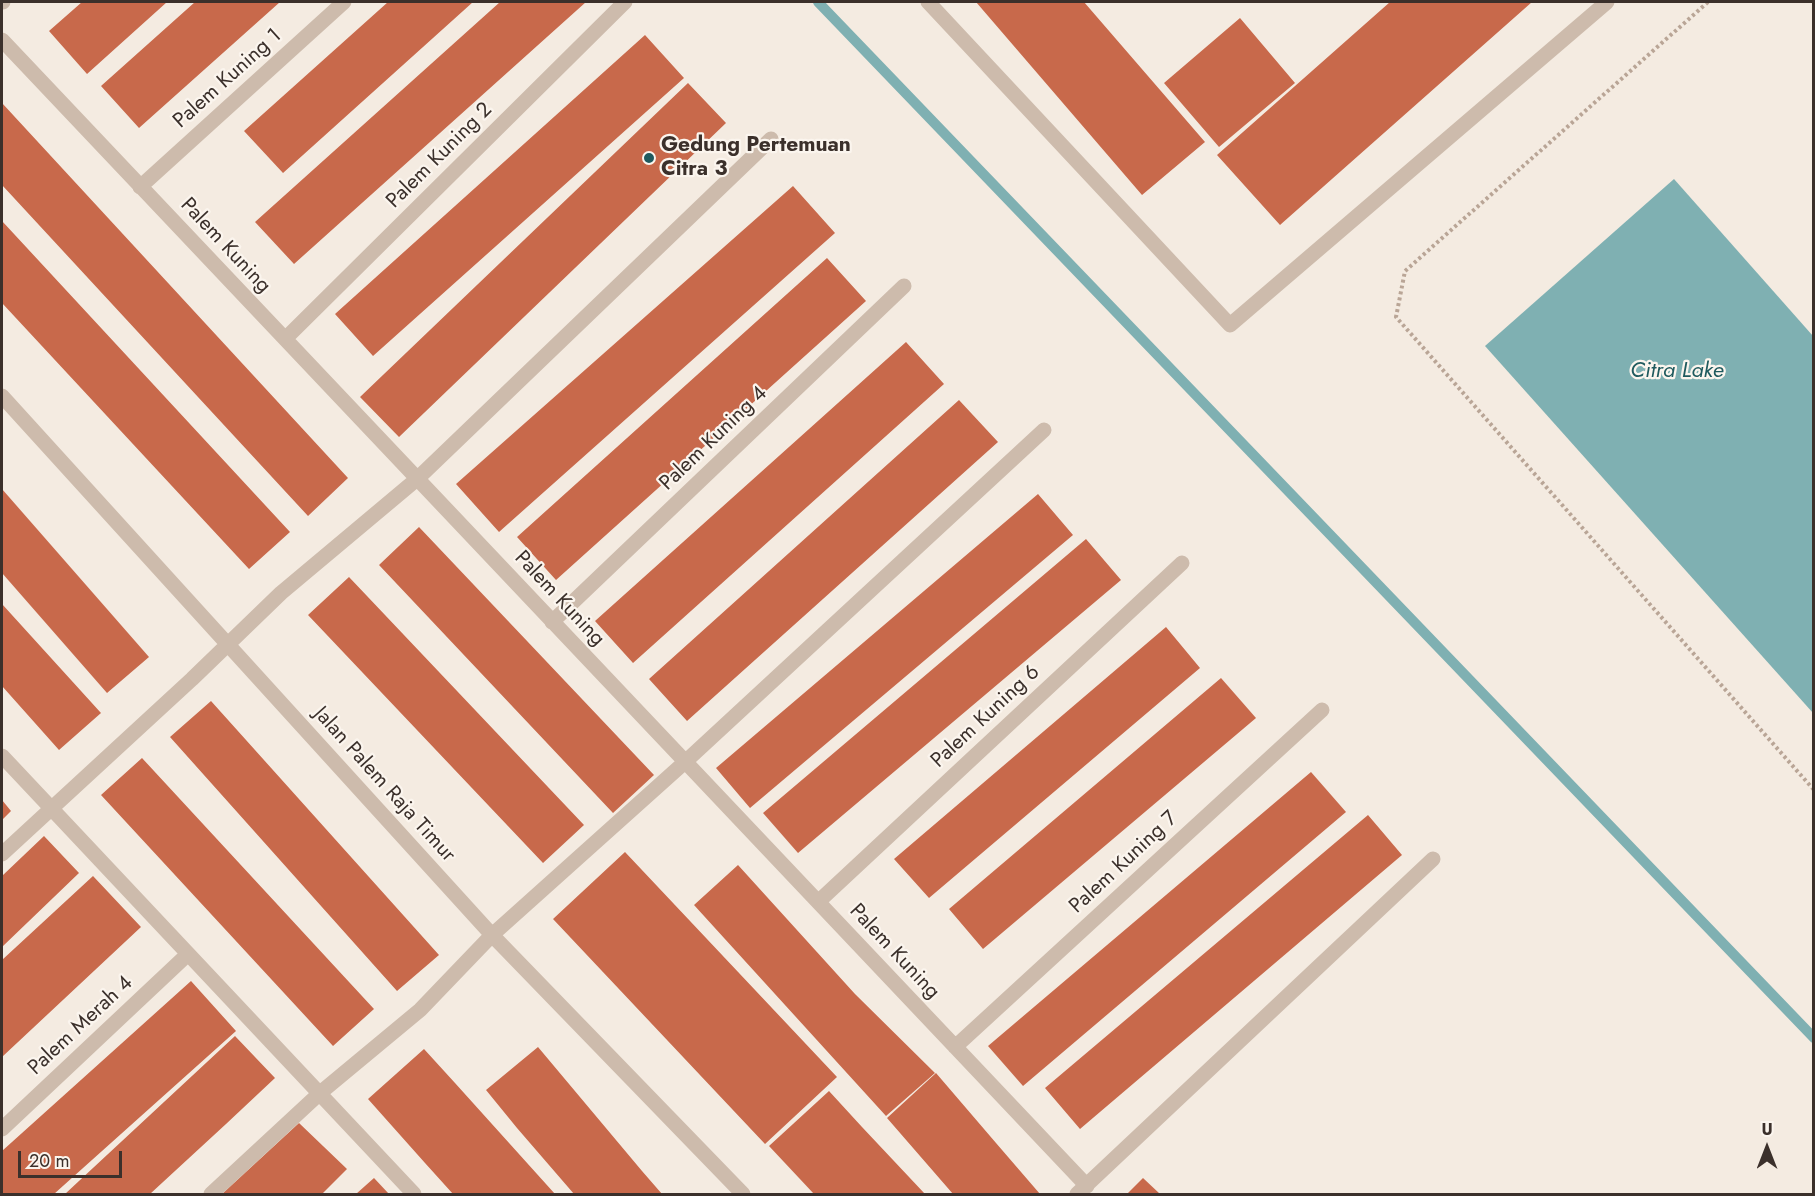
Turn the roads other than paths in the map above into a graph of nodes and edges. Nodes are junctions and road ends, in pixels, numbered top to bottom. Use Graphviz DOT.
graph roads {
  1 [pos="344,2"];
  2 [pos="625,2"];
  3 [pos="928,2"];
  4 [pos="1607,2"];
  5 [pos="2,40"];
  6 [pos="771,139"];
  7 [pos="141,187"];
  8 [pos="904,286"];
  9 [pos="285,339"];
  10 [pos="2,396"];
  11 [pos="1044,430"];
  12 [pos="417,479"];
  13 [pos="1182,563"];
  14 [pos="552,622"];
  15 [pos="229,644"];
  16 [pos="1322,710"];
  17 [pos="2,756"];
  18 [pos="685,762"];
  19 [pos="50,808"];
  20 [pos="2,854"];
  21 [pos="1433,859"];
  22 [pos="818,902"];
  23 [pos="492,935"];
  24 [pos="188,954"];
  25 [pos="955,1047"];
  26 [pos="320,1093"];
  27 [pos="2,1129"];
  28 [pos="1082,1190"];
  29 [pos="211,1194"];
  30 [pos="414,1194"];
  31 [pos="743,1194"];
  1 -- 7 [label="street, Palem Kuning 1"];
  2 -- 9 [label="street, Palem Kuning 2"];
  3 -- 4 [label="street"];
  5 -- 7 [label="street, Palem Kuning"];
  6 -- 12 [label="street"];
  7 -- 9 [label="street, Palem Kuning"];
  8 -- 14 [label="street, Palem Kuning 4"];
  9 -- 12 [label="street, Palem Kuning"];
  10 -- 15 [label="street, Jalan Palem Raja Timur"];
  11 -- 18 [label="street"];
  12 -- 14 [label="street, Palem Kuning"];
  12 -- 15 [label="street"];
  13 -- 22 [label="street, Palem Kuning 6"];
  14 -- 18 [label="street, Palem Kuning"];
  15 -- 19 [label="street"];
  15 -- 23 [label="street, Jalan Palem Raja Timur"];
  16 -- 25 [label="street, Palem Kuning 7"];
  17 -- 19 [label="street"];
  18 -- 22 [label="street, Palem Kuning"];
  18 -- 23 [label="street"];
  19 -- 20 [label="street"];
  19 -- 24 [label="street"];
  21 -- 28 [label="street"];
  22 -- 25 [label="street, Palem Kuning"];
  23 -- 26 [label="street"];
  23 -- 31 [label="street, Jalan Palem Raja Timur"];
  24 -- 26 [label="street"];
  24 -- 27 [label="street, Palem Merah 4"];
  25 -- 28 [label="street, Palem Kuning"];
  26 -- 29 [label="street"];
  26 -- 30 [label="street"];
}
